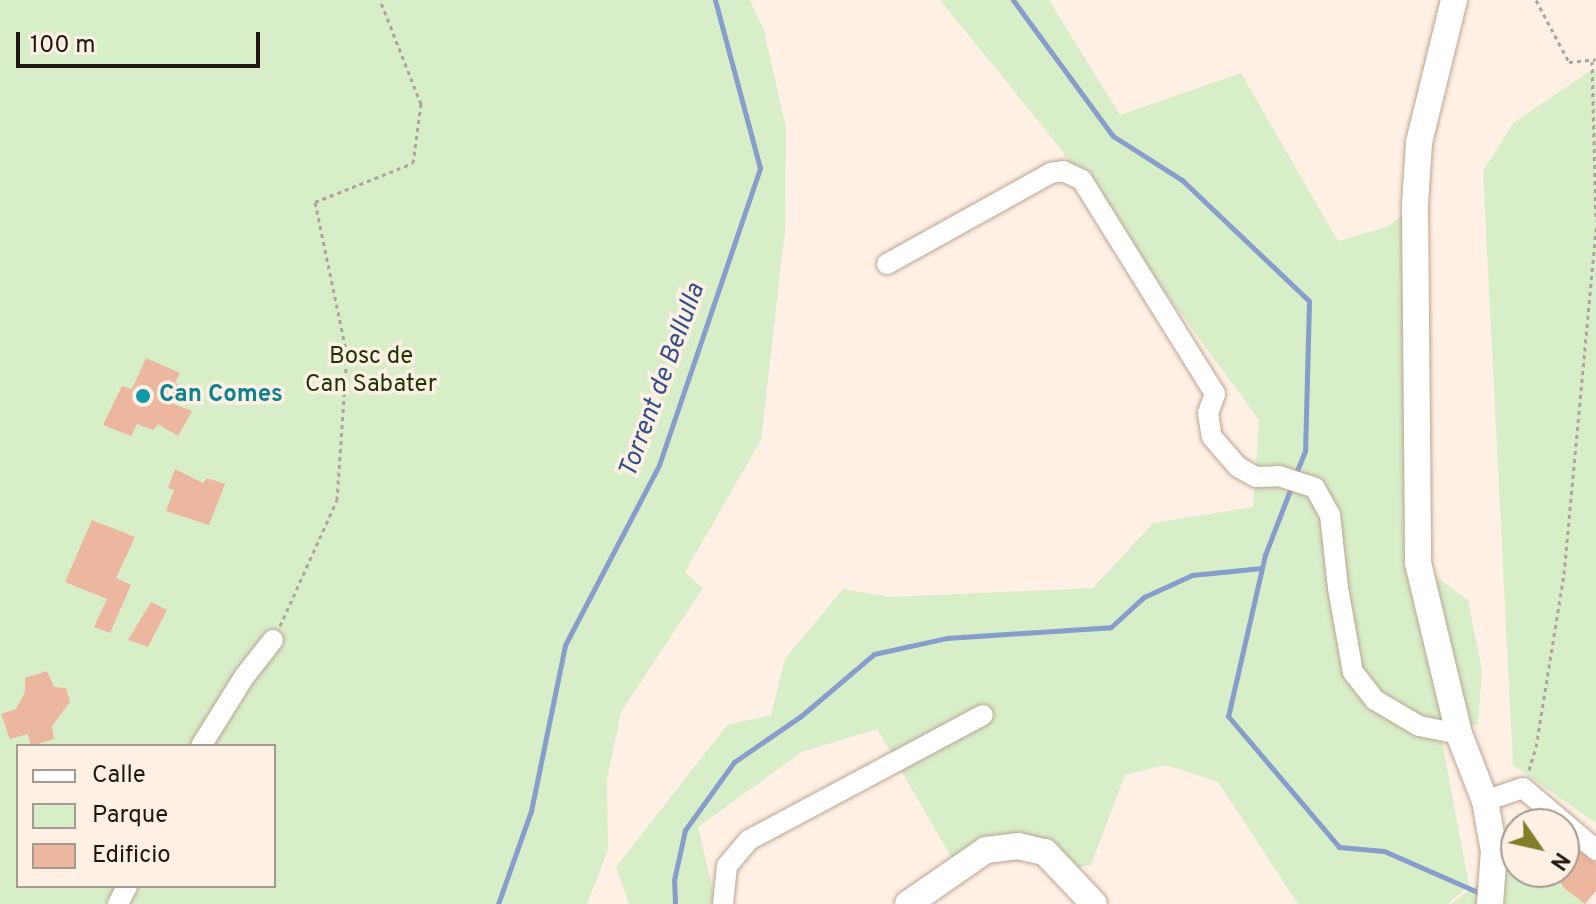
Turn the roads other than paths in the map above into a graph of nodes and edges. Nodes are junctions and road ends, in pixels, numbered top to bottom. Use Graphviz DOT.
graph roads {
  1 [pos="1454,0"];
  2 [pos="887,264"];
  3 [pos="273,640"];
  4 [pos="983,715"];
  5 [pos="1459,734"];
  6 [pos="202,744"];
  7 [pos="1485,801"];
  8 [pos="1596,850"];
  9 [pos="723,904"];
  10 [pos="908,904"];
  11 [pos="1094,904"];
  12 [pos="1490,904"];
  1 -- 5 [label="main road"];
  2 -- 5 [label="street"];
  3 -- 6 [label="street"];
  4 -- 9 [label="street"];
  5 -- 7 [label="main road"];
  7 -- 8 [label="street"];
  7 -- 12 [label="main road"];
  10 -- 11 [label="main road"];
}
